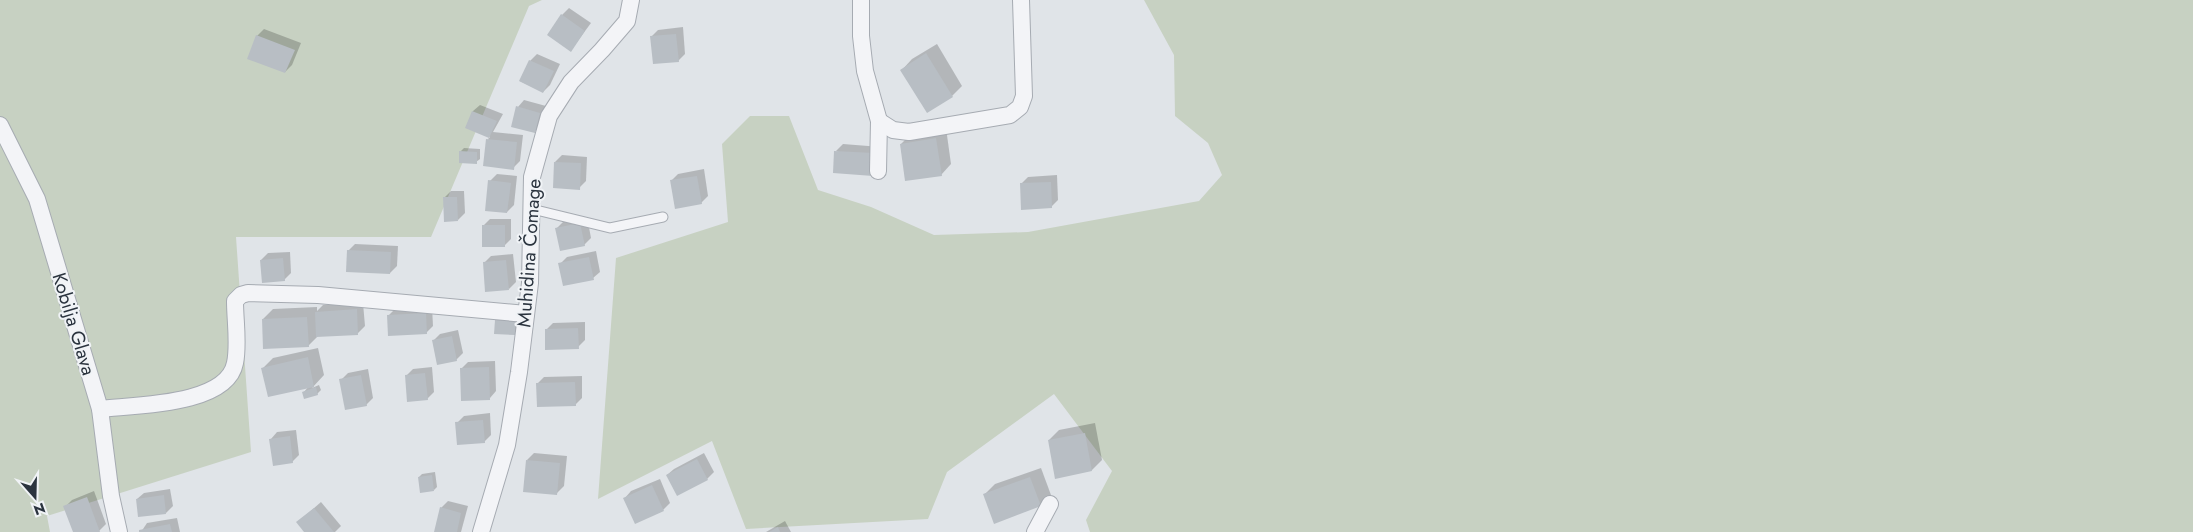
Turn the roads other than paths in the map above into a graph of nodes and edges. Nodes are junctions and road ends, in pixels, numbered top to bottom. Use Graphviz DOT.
graph roads {
  1 [pos="631,0"];
  2 [pos="861,0"];
  3 [pos="1022,0"];
  4 [pos="880,121"];
  5 [pos="0,126"];
  6 [pos="878,171"];
  7 [pos="532,209"];
  8 [pos="663,217"];
  9 [pos="526,314"];
  10 [pos="100,409"];
  11 [pos="1050,504"];
  12 [pos="119,532"];
  13 [pos="481,532"];
  14 [pos="1035,532"];
  1 -- 7 [label="street, Muhidina Čomage"];
  2 -- 4 [label="street"];
  3 -- 4 [label="street"];
  4 -- 6 [label="street"];
  5 -- 10 [label="street, Kobilja Glava"];
  7 -- 8 [label="lane"];
  7 -- 9 [label="street, Muhidina Čomage"];
  9 -- 10 [label="street"];
  9 -- 13 [label="street, Muhidina Čomage"];
  10 -- 12 [label="street, Kobilja Glava"];
  11 -- 14 [label="street"];
}
